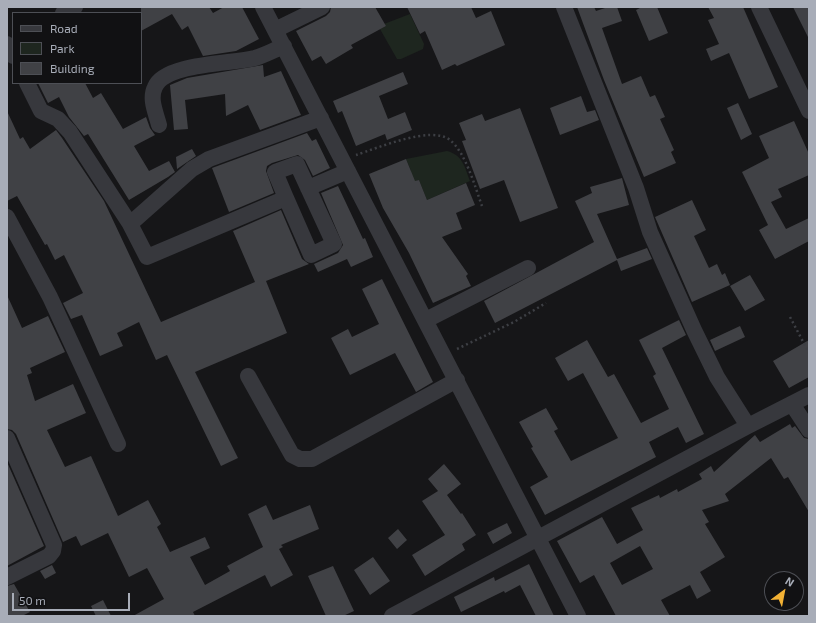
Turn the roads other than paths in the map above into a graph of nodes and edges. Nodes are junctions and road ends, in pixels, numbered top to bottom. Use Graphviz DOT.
graph roads {
  1 [pos="75,7"];
  2 [pos="263,7"];
  3 [pos="322,7"];
  4 [pos="564,7"];
  5 [pos="759,7"];
  6 [pos="65,12"];
  7 [pos="275,30"];
  8 [pos="7,44"];
  9 [pos="284,46"];
  10 [pos="12,54"];
  11 [pos="27,84"];
  12 [pos="809,111"];
  13 [pos="321,118"];
  14 [pos="159,125"];
  15 [pos="345,165"];
  16 [pos="308,188"];
  17 [pos="286,198"];
  18 [pos="7,217"];
  19 [pos="130,224"];
  20 [pos="528,268"];
  21 [pos="426,320"];
  22 [pos="248,376"];
  23 [pos="457,380"];
  24 [pos="809,395"];
  25 [pos="792,404"];
  26 [pos="748,426"];
  27 [pos="809,430"];
  28 [pos="7,438"];
  29 [pos="118,444"];
  30 [pos="537,538"];
  31 [pos="7,577"];
  32 [pos="392,616"];
  33 [pos="578,616"];
  1 -- 6 [label="street"];
  2 -- 7 [label="street"];
  3 -- 7 [label="street"];
  4 -- 26 [label="street"];
  5 -- 12 [label="street"];
  7 -- 9 [label="street"];
  8 -- 10 [label="street"];
  9 -- 13 [label="street"];
  9 -- 14 [label="street"];
  11 -- 19 [label="street"];
  13 -- 15 [label="street"];
  13 -- 19 [label="street"];
  15 -- 16 [label="street"];
  15 -- 21 [label="street"];
  16 -- 17 [label="street"];
  16 -- 17 [label="street"];
  17 -- 19 [label="street"];
  18 -- 29 [label="street"];
  20 -- 21 [label="street"];
  21 -- 23 [label="street"];
  22 -- 23 [label="street"];
  23 -- 30 [label="street"];
  24 -- 25 [label="street"];
  25 -- 26 [label="street"];
  25 -- 27 [label="street"];
  26 -- 30 [label="street"];
  28 -- 31 [label="street"];
  30 -- 32 [label="street"];
  30 -- 33 [label="street"];
}
